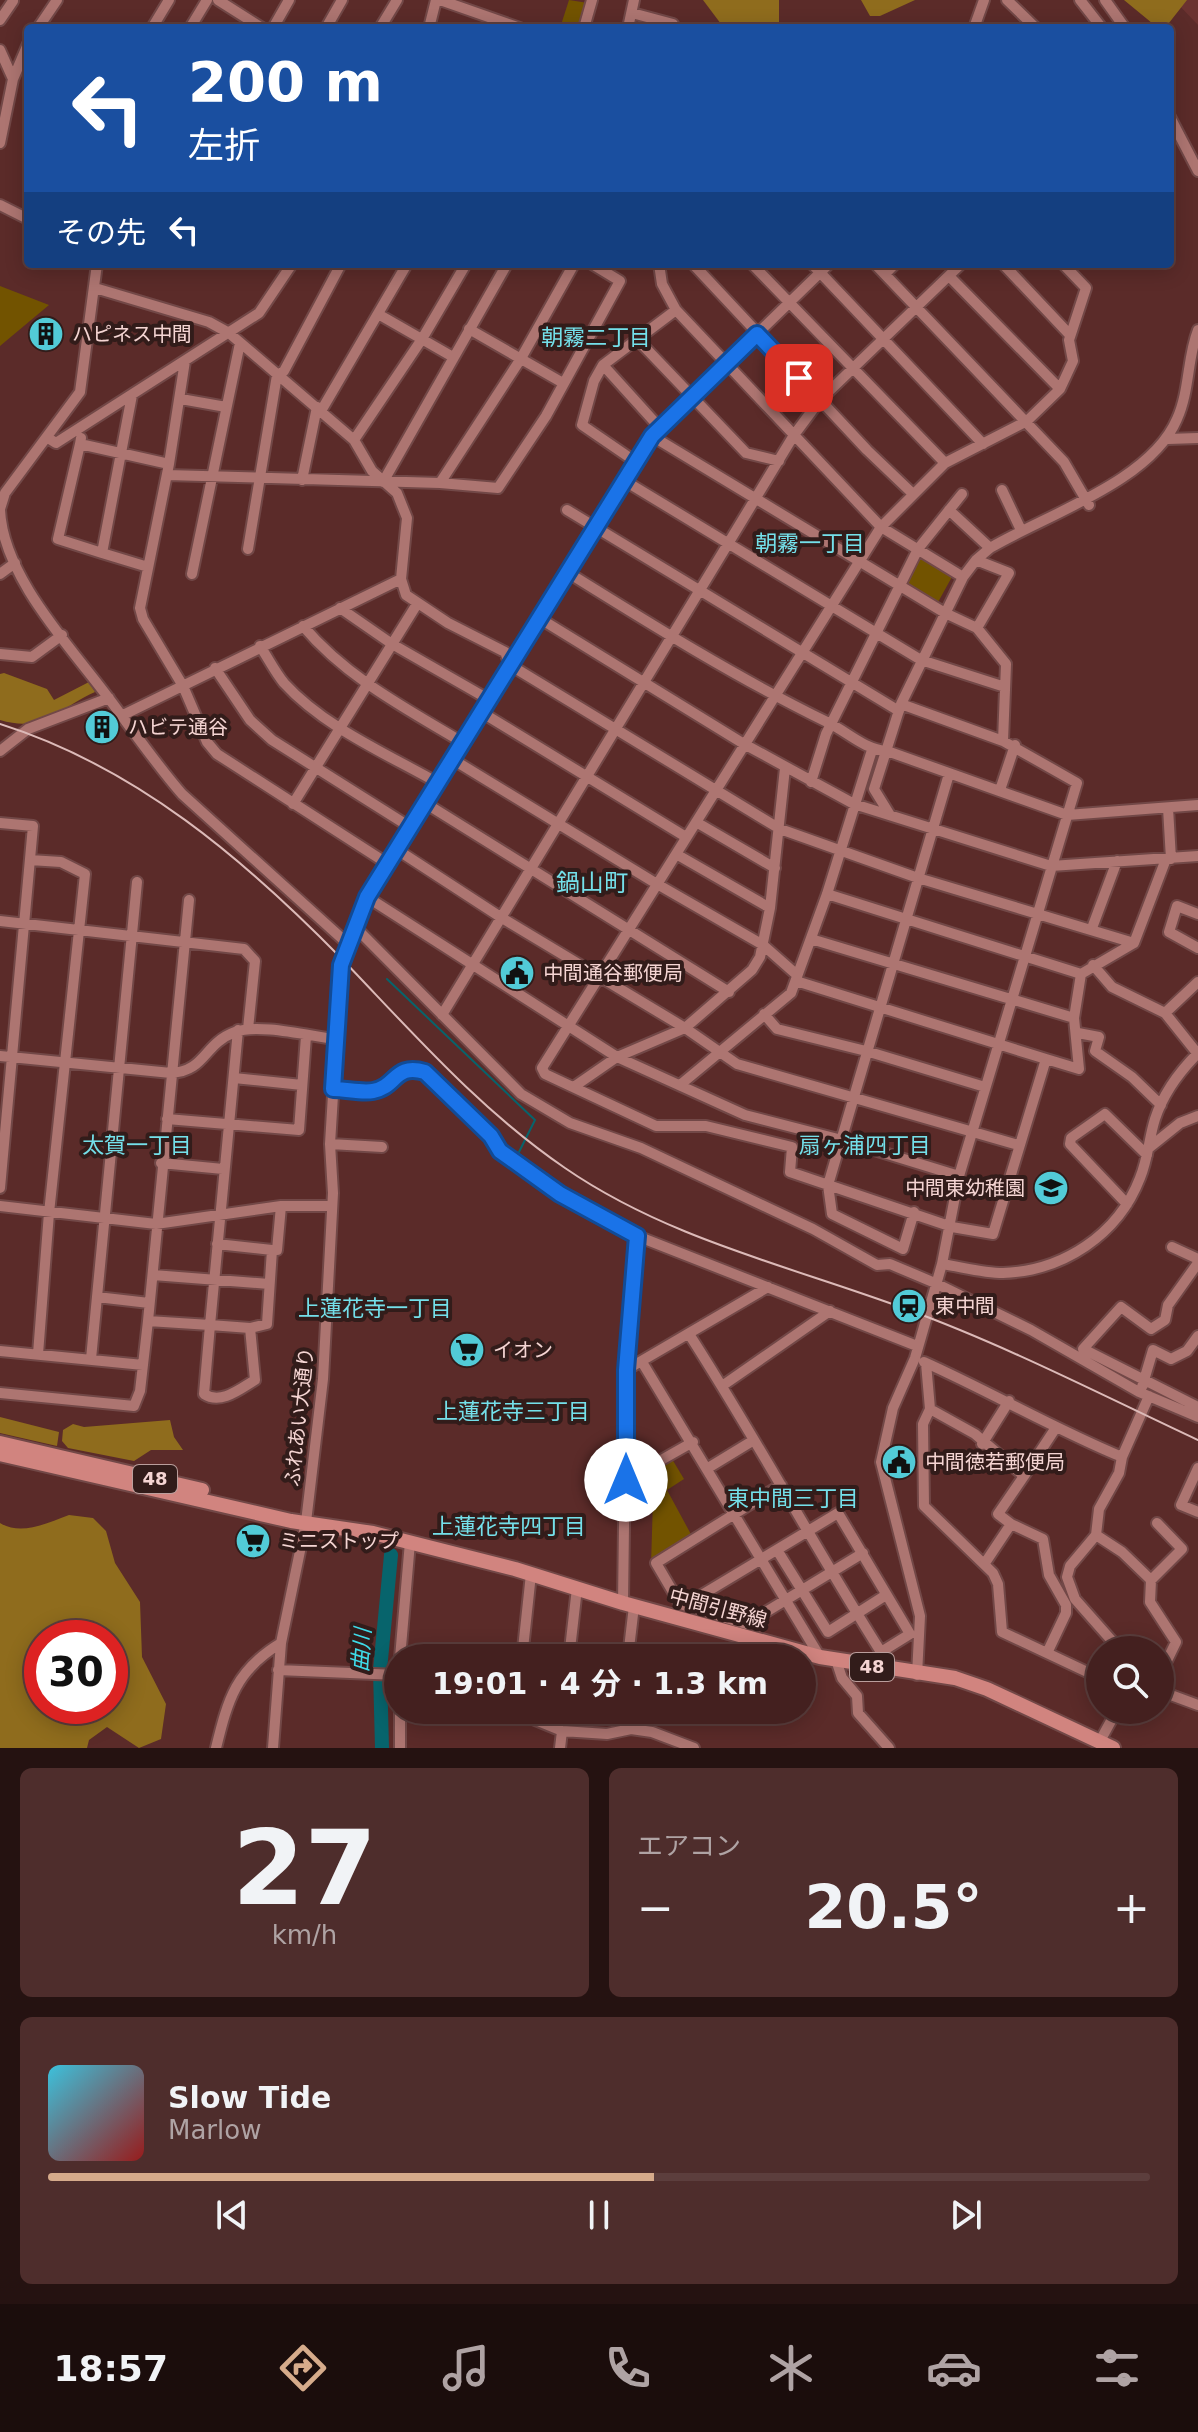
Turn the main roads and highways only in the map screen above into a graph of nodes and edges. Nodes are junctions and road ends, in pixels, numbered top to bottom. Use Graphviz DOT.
graph roads {
  1 [pos="0,1443"];
  2 [pos="0,1454"];
  3 [pos="306,1522"];
  4 [pos="1107,1745"];
  1 -- 3 [label="main road, 中間引野線 / 48"];
  2 -- 3 [label="main road, 中間引野線 / 48"];
  3 -- 4 [label="main road, 中間引野線 / 48"];
}
